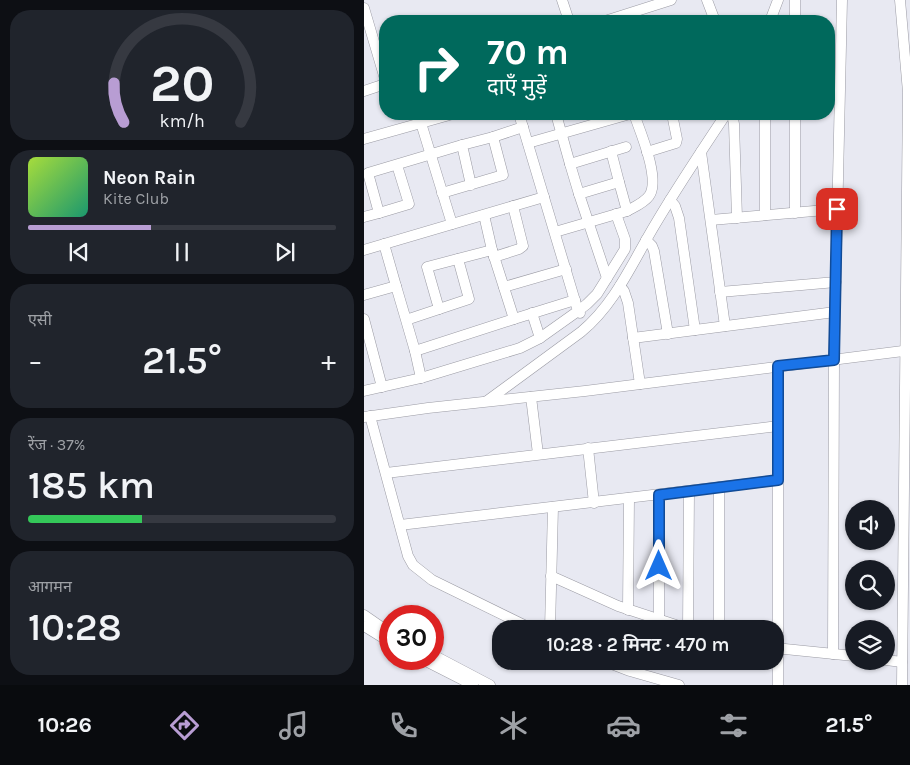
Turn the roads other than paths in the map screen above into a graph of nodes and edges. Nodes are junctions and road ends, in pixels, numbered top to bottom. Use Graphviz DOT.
graph roads {
  1 [pos="562,0"];
  2 [pos="669,0"];
  3 [pos="708,0"];
  4 [pos="778,0"];
  5 [pos="795,0"];
  6 [pos="842,0"];
  7 [pos="900,0"];
  8 [pos="364,8"];
  9 [pos="567,15"];
  10 [pos="623,15"];
  11 [pos="713,15"];
  12 [pos="772,15"];
  13 [pos="795,15"];
  14 [pos="379,59"];
  15 [pos="908,63"];
  16 [pos="379,86"];
  17 [pos="364,91"];
  18 [pos="432,120"];
  19 [pos="521,120"];
  20 [pos="558,120"];
  21 [pos="596,120"];
  22 [pos="636,120"];
  23 [pos="673,120"];
  24 [pos="722,120"];
  25 [pos="733,120"];
  26 [pos="764,120"];
  27 [pos="795,120"];
  28 [pos="421,123"];
  29 [pos="523,127"];
  30 [pos="561,133"];
  31 [pos="493,137"];
  32 [pos="364,139"];
  33 [pos="528,143"];
  34 [pos="909,143"];
  35 [pos="462,145"];
  36 [pos="626,147"];
  37 [pos="611,152"];
  38 [pos="647,152"];
  39 [pos="701,152"];
  40 [pos="430,155"];
  41 [pos="570,164"];
  42 [pos="397,165"];
  43 [pos="620,182"];
  44 [pos="471,185"];
  45 [pos="442,193"];
  46 [pos="579,194"];
  47 [pos="544,197"];
  48 [pos="660,199"];
  49 [pos="513,206"];
  50 [pos="837,209"];
  51 [pos="627,211"];
  52 [pos="379,212"];
  53 [pos="795,213"];
  54 [pos="616,214"];
  55 [pos="484,215"];
  56 [pos="766,215"];
  57 [pos="364,217"];
  58 [pos="737,218"];
  59 [pos="710,220"];
  60 [pos="588,222"];
  61 [pos="452,224"];
  62 [pos="555,232"];
  63 [pos="646,240"];
  64 [pos="384,244"];
  65 [pos="364,250"];
  66 [pos="493,254"];
  67 [pos="458,259"];
  68 [pos="566,269"];
  69 [pos="606,278"];
  70 [pos="836,282"];
  71 [pos="396,286"];
  72 [pos="620,286"];
  73 [pos="504,288"];
  74 [pos="720,292"];
  75 [pos="364,295"];
  76 [pos="575,300"];
  77 [pos="439,309"];
  78 [pos="835,312"];
  79 [pos="532,313"];
  80 [pos="582,317"];
  81 [pos="364,319"];
  82 [pos="514,319"];
  83 [pos="406,320"];
  84 [pos="725,326"];
  85 [pos="695,330"];
  86 [pos="668,334"];
  87 [pos="540,338"];
  88 [pos="634,338"];
  89 [pos="908,350"];
  90 [pos="415,351"];
  91 [pos="834,360"];
  92 [pos="778,366"];
  93 [pos="421,378"];
  94 [pos="640,384"];
  95 [pos="382,387"];
  96 [pos="364,391"];
  97 [pos="531,397"];
  98 [pos="487,401"];
  99 [pos="367,417"];
  100 [pos="778,426"];
  101 [pos="588,448"];
  102 [pos="538,454"];
  103 [pos="386,473"];
  104 [pos="778,480"];
  105 [pos="719,487"];
  106 [pos="689,491"];
  107 [pos="659,495"];
  108 [pos="629,498"];
  109 [pos="594,503"];
  110 [pos="553,507"];
  111 [pos="400,525"];
  112 [pos="551,576"];
  113 [pos="628,610"];
  114 [pos="364,615"];
  115 [pos="659,619"];
  116 [pos="514,620"];
  117 [pos="550,620"];
  118 [pos="718,620"];
  119 [pos="777,620"];
  120 [pos="379,625"];
  121 [pos="364,626"];
  122 [pos="379,635"];
  123 [pos="784,649"];
  124 [pos="833,654"];
  125 [pos="845,655"];
  126 [pos="444,661"];
  127 [pos="895,661"];
  128 [pos="902,662"];
  129 [pos="443,670"];
  130 [pos="627,670"];
  131 [pos="778,670"];
  132 [pos="469,684"];
  133 [pos="490,685"];
  134 [pos="679,685"];
  135 [pos="778,685"];
  136 [pos="902,685"];
  1 -- 9 [label="street"];
  2 -- 10 [label="street"];
  3 -- 11 [label="street"];
  4 -- 12 [label="street"];
  5 -- 13 [label="street"];
  6 -- 50 [label="street"];
  7 -- 15 [label="street"];
  8 -- 14 [label="street"];
  15 -- 34 [label="street"];
  16 -- 17 [label="street"];
  18 -- 28 [label="street"];
  19 -- 29 [label="street"];
  20 -- 30 [label="street"];
  21 -- 30 [label="street"];
  22 -- 38 [label="street"];
  23 -- 38 [label="street"];
  24 -- 39 [label="street"];
  25 -- 58 [label="street"];
  26 -- 56 [label="street"];
  27 -- 53 [label="street"];
  28 -- 32 [label="street"];
  28 -- 40 [label="street"];
  29 -- 31 [label="street"];
  29 -- 33 [label="street"];
  30 -- 33 [label="street"];
  30 -- 41 [label="street"];
  31 -- 35 [label="street"];
  31 -- 44 [label="street"];
  33 -- 47 [label="street"];
  34 -- 89 [label="street"];
  35 -- 40 [label="street"];
  35 -- 44 [label="street"];
  36 -- 37 [label="street"];
  37 -- 41 [label="street"];
  37 -- 43 [label="street"];
  38 -- 48 [label="street"];
  39 -- 48 [label="street"];
  39 -- 59 [label="street"];
  40 -- 42 [label="street"];
  40 -- 45 [label="street"];
  41 -- 46 [label="street"];
  42 -- 52 [label="street"];
  42 -- 52 [label="street"];
  43 -- 46 [label="street"];
  43 -- 51 [label="street"];
  44 -- 45 [label="street"];
  45 -- 61 [label="street"];
  46 -- 60 [label="street"];
  47 -- 49 [label="street"];
  47 -- 62 [label="street"];
  48 -- 51 [label="street"];
  48 -- 63 [label="street"];
  48 -- 85 [label="street"];
  49 -- 55 [label="street"];
  49 -- 66 [label="street"];
  50 -- 53 [label="street"];
  50 -- 70 [label="street"];
  51 -- 54 [label="street"];
  52 -- 57 [label="street"];
  53 -- 56 [label="street"];
  54 -- 60 [label="street"];
  54 -- 69 [label="street"];
  55 -- 61 [label="street"];
  55 -- 66 [label="street"];
  56 -- 58 [label="street"];
  58 -- 59 [label="street"];
  59 -- 74 [label="street"];
  60 -- 62 [label="street"];
  60 -- 69 [label="street"];
  61 -- 64 [label="street"];
  62 -- 68 [label="street"];
  63 -- 72 [label="street"];
  63 -- 86 [label="street"];
  64 -- 65 [label="street"];
  64 -- 71 [label="street"];
  66 -- 67 [label="street"];
  66 -- 73 [label="street"];
  67 -- 77 [label="street"];
  67 -- 77 [label="street"];
  68 -- 73 [label="street"];
  68 -- 76 [label="street"];
  69 -- 80 [label="street"];
  70 -- 74 [label="street"];
  70 -- 78 [label="street"];
  71 -- 75 [label="street"];
  71 -- 83 [label="street"];
  72 -- 80 [label="street"];
  72 -- 88 [label="street"];
  73 -- 82 [label="street"];
  74 -- 84 [label="street"];
  76 -- 79 [label="street"];
  76 -- 80 [label="street"];
  77 -- 83 [label="street"];
  78 -- 84 [label="street"];
  78 -- 91 [label="street"];
  79 -- 82 [label="street"];
  79 -- 87 [label="street"];
  80 -- 87 [label="street"];
  80 -- 98 [label="street"];
  81 -- 95 [label="street"];
  82 -- 90 [label="street"];
  83 -- 90 [label="street"];
  84 -- 85 [label="street"];
  85 -- 86 [label="street"];
  86 -- 88 [label="street"];
  87 -- 93 [label="street"];
  88 -- 94 [label="street"];
  89 -- 91 [label="street"];
  89 -- 128 [label="street"];
  90 -- 93 [label="street"];
  91 -- 92 [label="street"];
  91 -- 124 [label="street"];
  92 -- 94 [label="street"];
  92 -- 100 [label="street"];
  93 -- 95 [label="street"];
  94 -- 97 [label="street"];
  95 -- 96 [label="street"];
  97 -- 98 [label="street"];
  97 -- 102 [label="street"];
  98 -- 99 [label="street"];
  99 -- 103 [label="street"];
  100 -- 101 [label="street"];
  100 -- 104 [label="street"];
  101 -- 102 [label="street"];
  101 -- 109 [label="street"];
  102 -- 103 [label="street"];
  103 -- 111 [label="street"];
  104 -- 105 [label="street"];
  104 -- 119 [label="street"];
  105 -- 106 [label="street"];
  105 -- 118 [label="street"];
  106 -- 107 [label="street"];
  106 -- 115 [label="street"];
  107 -- 108 [label="street"];
  107 -- 115 [label="street"];
  108 -- 109 [label="street"];
  108 -- 113 [label="street"];
  109 -- 110 [label="street"];
  110 -- 111 [label="street"];
  110 -- 112 [label="street"];
  111 -- 116 [label="street"];
  112 -- 113 [label="street"];
  112 -- 117 [label="street"];
  113 -- 115 [label="street"];
  114 -- 120 [label="street"];
  121 -- 122 [label="street"];
  123 -- 124 [label="street"];
  124 -- 125 [label="street"];
  126 -- 133 [label="street"];
  127 -- 128 [label="street"];
  128 -- 136 [label="street"];
  129 -- 132 [label="street"];
  130 -- 134 [label="street"];
  131 -- 135 [label="street"];
}
